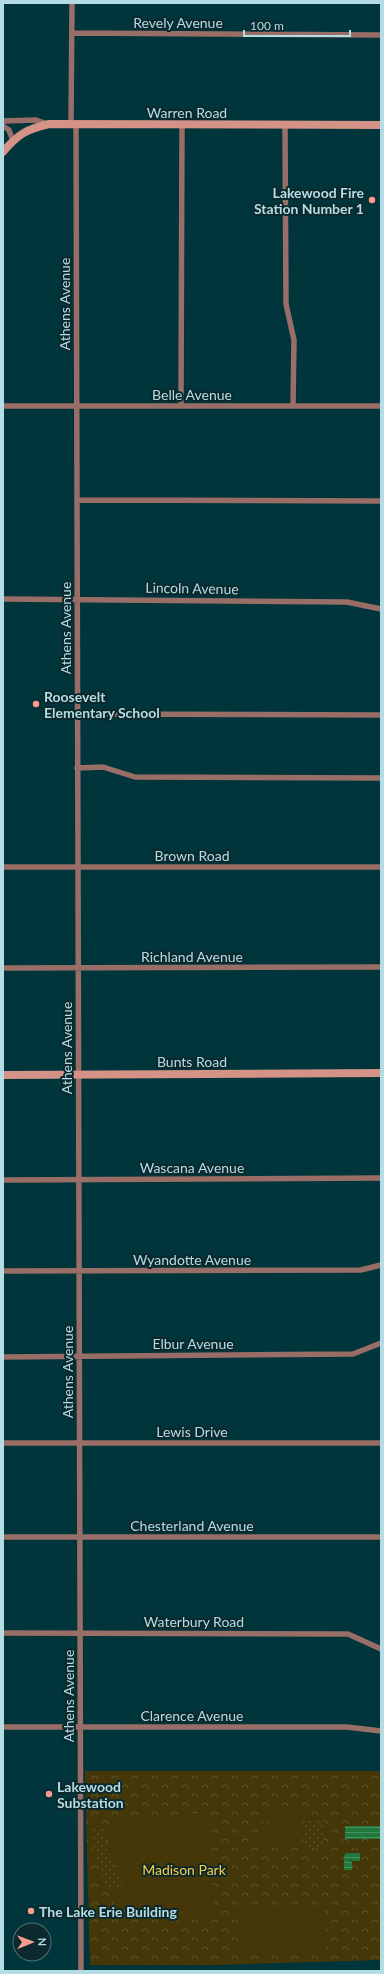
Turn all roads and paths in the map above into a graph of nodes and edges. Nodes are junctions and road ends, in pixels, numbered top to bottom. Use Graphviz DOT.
graph roads {
  1 [pos="72,3"];
  2 [pos="72,33"];
  3 [pos="381,35"];
  4 [pos="3,121"];
  5 [pos="49,124"];
  6 [pos="73,124"];
  7 [pos="182,125"];
  8 [pos="284,125"];
  9 [pos="381,125"];
  10 [pos="3,126"];
  11 [pos="13,141"];
  12 [pos="3,152"];
  13 [pos="3,406"];
  14 [pos="76,406"];
  15 [pos="181,406"];
  16 [pos="293,406"];
  17 [pos="381,406"];
  18 [pos="76,500"];
  19 [pos="381,501"];
  20 [pos="3,599"];
  21 [pos="77,599"];
  22 [pos="381,608"];
  23 [pos="77,714"];
  24 [pos="381,715"];
  25 [pos="77,768"];
  26 [pos="381,778"];
  27 [pos="3,867"];
  28 [pos="78,867"];
  29 [pos="381,867"];
  30 [pos="381,967"];
  31 [pos="3,968"];
  32 [pos="78,968"];
  33 [pos="381,1073"];
  34 [pos="3,1075"];
  35 [pos="78,1075"];
  36 [pos="381,1178"];
  37 [pos="3,1180"];
  38 [pos="78,1180"];
  39 [pos="381,1265"];
  40 [pos="3,1271"];
  41 [pos="79,1271"];
  42 [pos="381,1343"];
  43 [pos="79,1356"];
  44 [pos="3,1357"];
  45 [pos="381,1442"];
  46 [pos="3,1443"];
  47 [pos="79,1443"];
  48 [pos="3,1537"];
  49 [pos="80,1537"];
  50 [pos="381,1537"];
  51 [pos="3,1633"];
  52 [pos="80,1633"];
  53 [pos="381,1649"];
  54 [pos="3,1727"];
  55 [pos="80,1727"];
  56 [pos="381,1731"];
  57 [pos="81,1971"];
  1 -- 2 [label="street, Athens Avenue"];
  2 -- 3 [label="street, Revely Avenue"];
  2 -- 6 [label="street, Athens Avenue"];
  4 -- 5 [label="street"];
  5 -- 6 [label="main road, Warren Road"];
  5 -- 11 [label="main road, Warren Road"];
  6 -- 7 [label="main road, Warren Road"];
  6 -- 14 [label="street, Athens Avenue"];
  7 -- 8 [label="main road, Warren Road"];
  7 -- 15 [label="street"];
  8 -- 9 [label="main road, Warren Road"];
  8 -- 16 [label="street"];
  10 -- 11 [label="street"];
  11 -- 12 [label="main road, Warren Road"];
  13 -- 14 [label="street, Belle Avenue"];
  14 -- 15 [label="street, Belle Avenue"];
  14 -- 18 [label="street, Athens Avenue"];
  15 -- 16 [label="street, Belle Avenue"];
  16 -- 17 [label="street, Belle Avenue"];
  18 -- 19 [label="street"];
  18 -- 21 [label="street, Athens Avenue"];
  20 -- 21 [label="street, Lincoln Avenue"];
  21 -- 22 [label="street, Lincoln Avenue"];
  21 -- 23 [label="street, Athens Avenue"];
  23 -- 24 [label="street"];
  23 -- 25 [label="street, Athens Avenue"];
  25 -- 26 [label="street"];
  25 -- 28 [label="street, Athens Avenue"];
  27 -- 28 [label="street, Brown Road"];
  28 -- 29 [label="street, Brown Road"];
  28 -- 32 [label="street, Athens Avenue"];
  30 -- 32 [label="street, Richland Avenue"];
  31 -- 32 [label="street, Richland Avenue"];
  32 -- 35 [label="street, Athens Avenue"];
  33 -- 35 [label="main road, Bunts Road"];
  34 -- 35 [label="main road, Bunts Road"];
  35 -- 38 [label="street, Athens Avenue"];
  36 -- 38 [label="street, Wascana Avenue"];
  37 -- 38 [label="street, Wascana Avenue"];
  38 -- 41 [label="street, Athens Avenue"];
  39 -- 41 [label="street, Wyandotte Avenue"];
  40 -- 41 [label="street, Wyandotte Avenue"];
  41 -- 43 [label="street, Athens Avenue"];
  42 -- 43 [label="street, Elbur Avenue"];
  43 -- 44 [label="street, Elbur Avenue"];
  43 -- 47 [label="street, Athens Avenue"];
  45 -- 47 [label="street, Lewis Drive"];
  46 -- 47 [label="street, Lewis Drive"];
  47 -- 49 [label="street, Athens Avenue"];
  48 -- 49 [label="street, Chesterland Avenue"];
  49 -- 50 [label="street, Chesterland Avenue"];
  49 -- 52 [label="street, Athens Avenue"];
  51 -- 52 [label="street, Waterbury Road"];
  52 -- 53 [label="street, Waterbury Road"];
  52 -- 55 [label="street, Athens Avenue"];
  54 -- 55 [label="street, Clarence Avenue"];
  55 -- 56 [label="street, Clarence Avenue"];
  55 -- 57 [label="street, Athens Avenue"];
}
